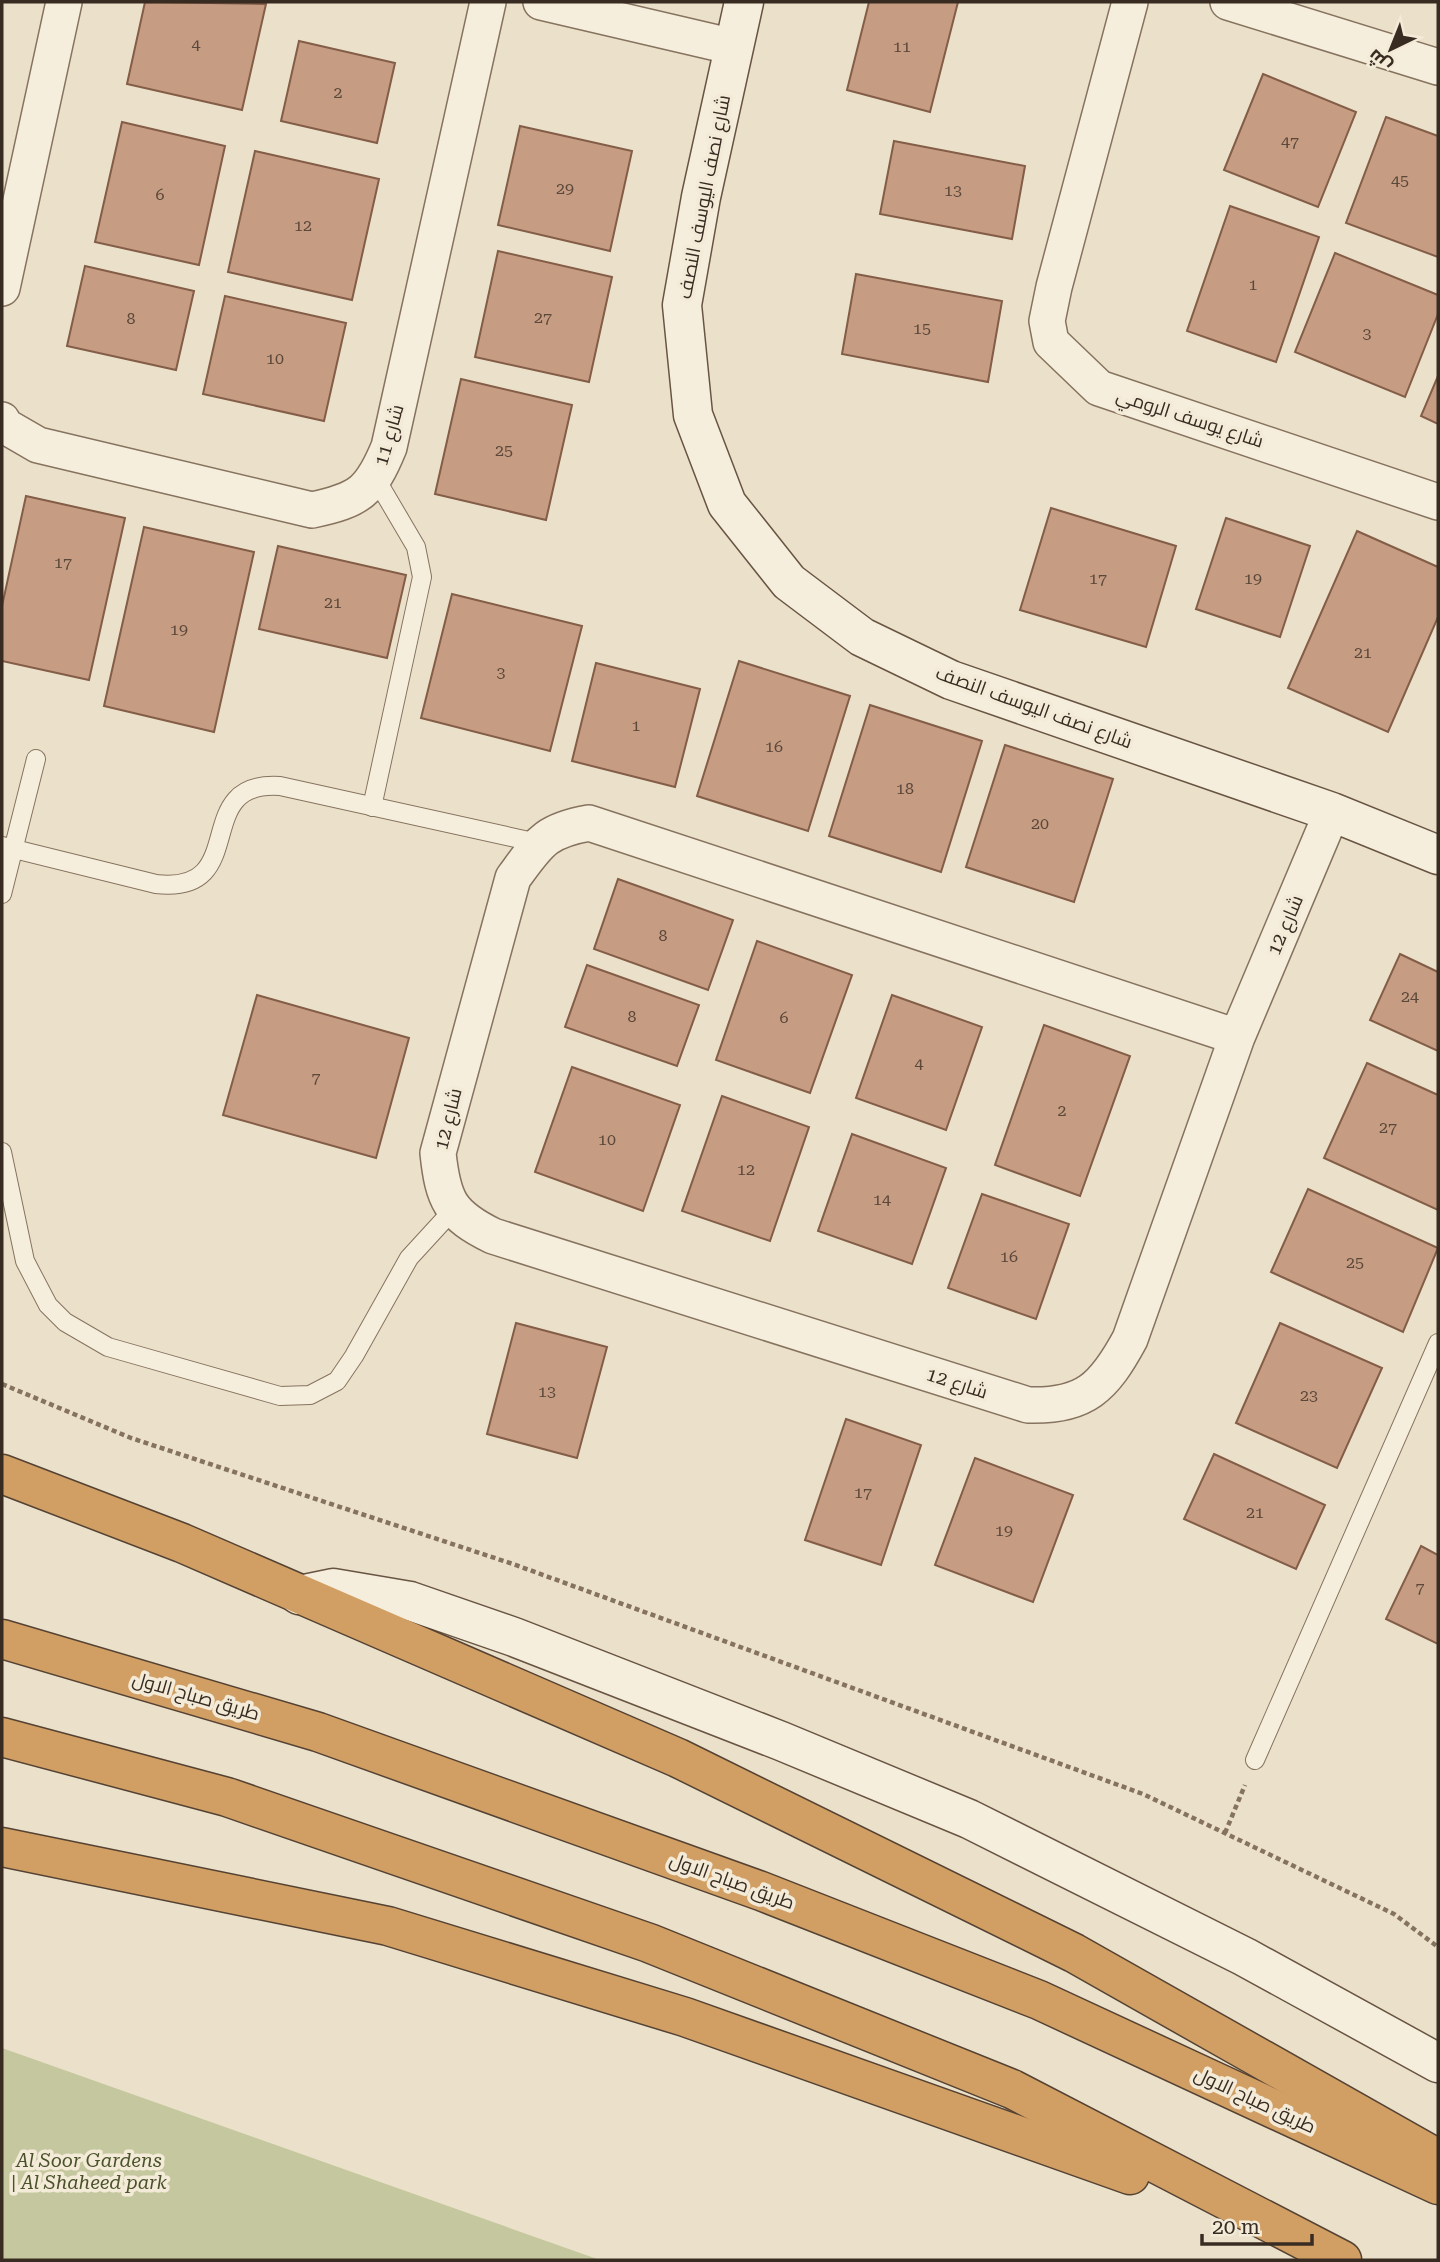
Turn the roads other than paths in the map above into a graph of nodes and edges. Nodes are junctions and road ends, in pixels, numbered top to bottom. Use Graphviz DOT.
graph roads {
  1 [pos="64,2"];
  2 [pos="488,2"];
  3 [pos="541,2"];
  4 [pos="744,2"];
  5 [pos="1130,2"];
  6 [pos="1228,2"];
  7 [pos="734,47"];
  8 [pos="1438,67"];
  9 [pos="2,288"];
  10 [pos="3,425"];
  11 [pos="376,479"];
  12 [pos="1438,502"];
  13 [pos="36,759"];
  14 [pos="372,807"];
  15 [pos="1332,812"];
  16 [pos="538,843"];
  17 [pos="7,848"];
  18 [pos="1438,855"];
  19 [pos="2,894"];
  20 [pos="1237,1037"];
  21 [pos="2,1152"];
  22 [pos="453,1210"];
  23 [pos="1438,1343"];
  24 [pos="2,1474"];
  25 [pos="2,1495"];
  26 [pos="181,1543"];
  27 [pos="299,1595"];
  28 [pos="2,1639"];
  29 [pos="2,1737"];
  30 [pos="1255,1760"];
  31 [pos="2,1847"];
  32 [pos="1438,2063"];
  33 [pos="1438,2159"];
  34 [pos="1438,2185"];
  35 [pos="1335,2257"];
  1 -- 9 [label="street"];
  2 -- 11 [label="street, شارع 11"];
  3 -- 7 [label="street"];
  4 -- 7 [label="street, شارع نصف اليوسف النصف"];
  5 -- 12 [label="street, شارع يوسف الرومي"];
  6 -- 8 [label="street"];
  7 -- 15 [label="street, شارع نصف اليوسف النصف"];
  10 -- 11 [label="street, شارع 11"];
  11 -- 14 [label="lane"];
  13 -- 17 [label="lane"];
  14 -- 16 [label="lane"];
  14 -- 17 [label="lane"];
  15 -- 18 [label="street, شارع نصف اليوسف النصف"];
  15 -- 20 [label="street, شارع 12"];
  16 -- 20 [label="street, شارع 12"];
  16 -- 22 [label="street, شارع 12"];
  17 -- 19 [label="lane"];
  20 -- 22 [label="street, شارع 12"];
  21 -- 22 [label="lane"];
  23 -- 30 [label="lane"];
  24 -- 26 [label="highway"];
  25 -- 26 [label="highway"];
  26 -- 27 [label="highway"];
  27 -- 32 [label="street"];
  27 -- 33 [label="highway"];
  28 -- 34 [label="highway, طريق صباح الاول"];
  29 -- 35 [label="highway"];
  31 -- 35 [label="highway"];
}
